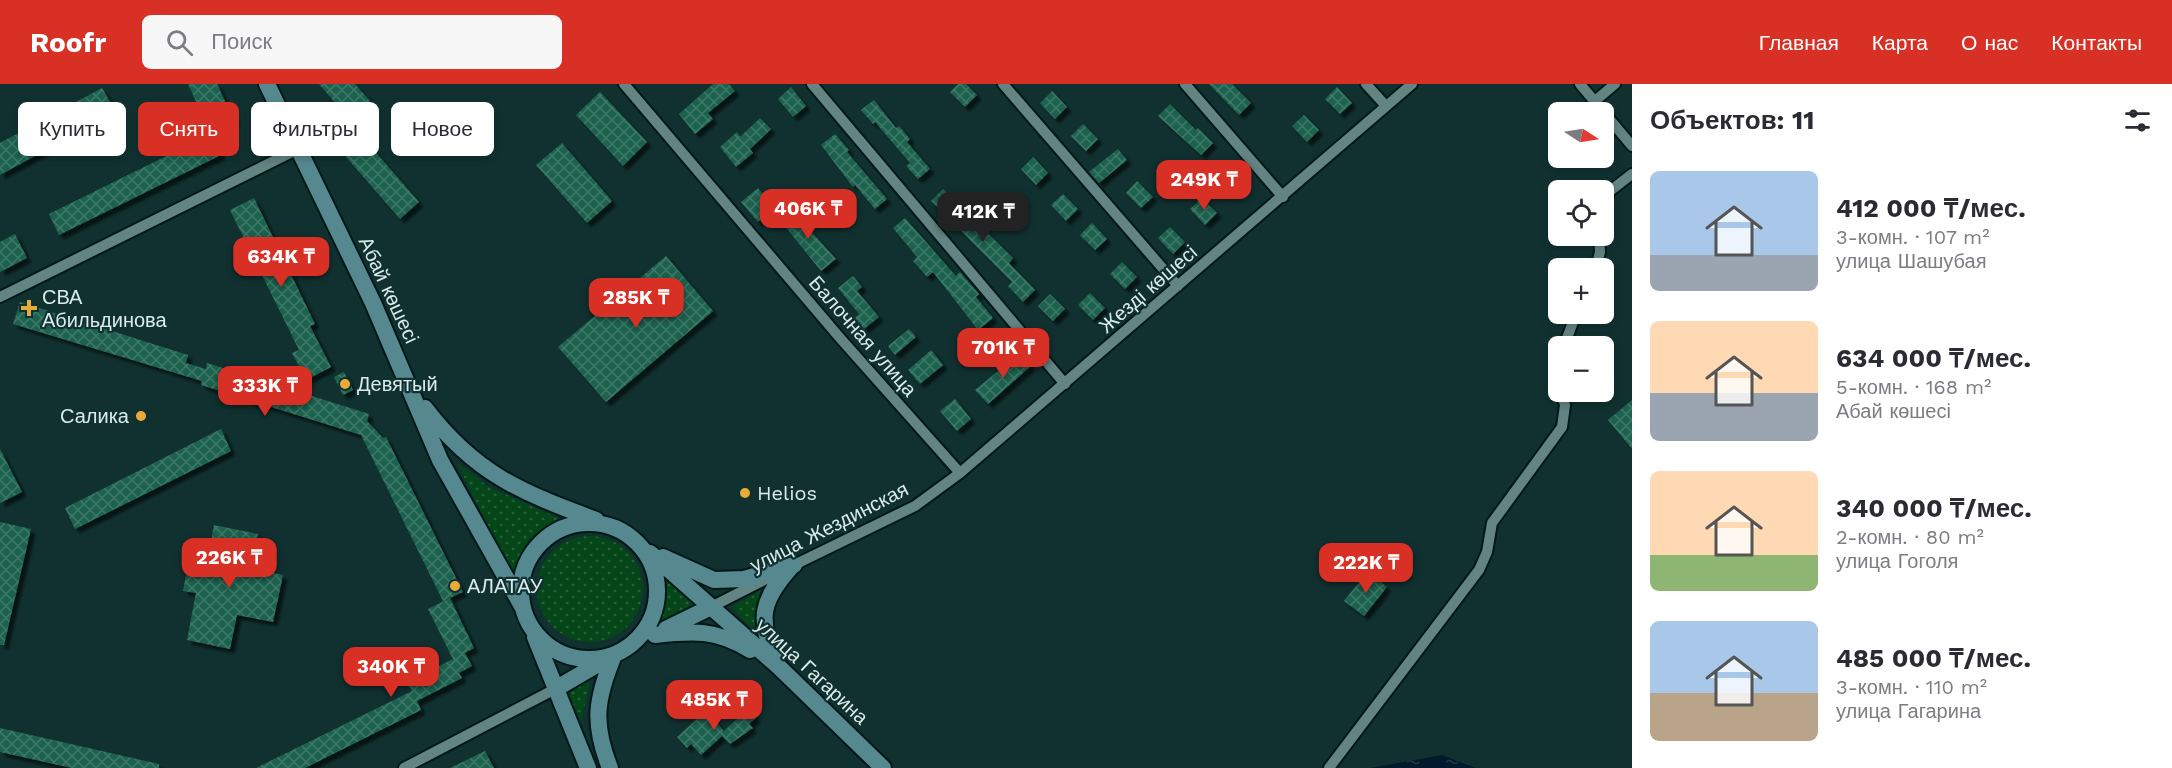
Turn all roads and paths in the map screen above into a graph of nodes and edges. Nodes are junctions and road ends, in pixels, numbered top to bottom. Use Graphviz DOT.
graph roads {
  1 [pos="267,84"];
  2 [pos="624,84"];
  3 [pos="812,84"];
  4 [pos="1003,84"];
  5 [pos="1185,84"];
  6 [pos="1366,84"];
  7 [pos="1412,84"];
  8 [pos="1580,84"];
  9 [pos="1615,84"];
  10 [pos="1595,101"];
  11 [pos="276,102"];
  12 [pos="1386,106"];
  13 [pos="1632,146"];
  14 [pos="284,156"];
  15 [pos="301,156"];
  16 [pos="1632,174"];
  17 [pos="1614,188"];
  18 [pos="1283,197"];
  19 [pos="1178,286"];
  20 [pos="0,297"];
  21 [pos="1065,384"];
  22 [pos="412,391"];
  23 [pos="1564,402"];
  24 [pos="960,473"];
  25 [pos="608,525"];
  26 [pos="639,543"];
  27 [pos="794,565"];
  28 [pos="711,607"];
  29 [pos="523,608"];
  30 [pos="531,628"];
  31 [pos="655,635"];
  32 [pos="620,652"];
  33 [pos="779,667"];
  34 [pos="557,688"];
  35 [pos="404,768"];
  36 [pos="588,768"];
  37 [pos="610,768"];
  38 [pos="883,768"];
  39 [pos="1329,768"];
  1 -- 11 [label="main road, Абай көшесі"];
  2 -- 24 [label="street, Балочная улица"];
  3 -- 21 [label="street"];
  4 -- 19 [label="street"];
  5 -- 18 [label="street"];
  6 -- 12 [label="street"];
  7 -- 12 [label="street, Жезді көшесі"];
  8 -- 10 [label="street"];
  9 -- 10 [label="street"];
  10 -- 13 [label="street"];
  12 -- 18 [label="street, Жезді көшесі"];
  14 -- 20 [label="street"];
  15 -- 22 [label="main road, Абай көшесі"];
  16 -- 17 [label="street"];
  18 -- 19 [label="street, Жезді көшесі"];
  19 -- 21 [label="street, Жезді көшесі"];
  21 -- 24 [label="street, Жезді көшесі"];
  22 -- 25 [label="main road"];
  22 -- 29 [label="main road, Абай көшесі"];
  23 -- 39 [label="street"];
  24 -- 27 [label="street, улица Жездинская"];
  25 -- 26 [label="main road"];
  25 -- 29 [label="main road"];
  26 -- 27 [label="main road"];
  26 -- 28 [label="main road, улица Гагарина"];
  26 -- 32 [label="main road"];
  27 -- 28 [label="street, улица Жездинская"];
  27 -- 33 [label="main road"];
  28 -- 31 [label="main road"];
  28 -- 33 [label="main road, улица Гагарина"];
  29 -- 30 [label="main road"];
  30 -- 32 [label="main road"];
  30 -- 34 [label="main road"];
  31 -- 32 [label="main road"];
  31 -- 33 [label="main road"];
  32 -- 34 [label="main road"];
  32 -- 37 [label="main road"];
  33 -- 38 [label="main road, улица Гагарина"];
  34 -- 35 [label="street"];
  34 -- 36 [label="main road"];
}
